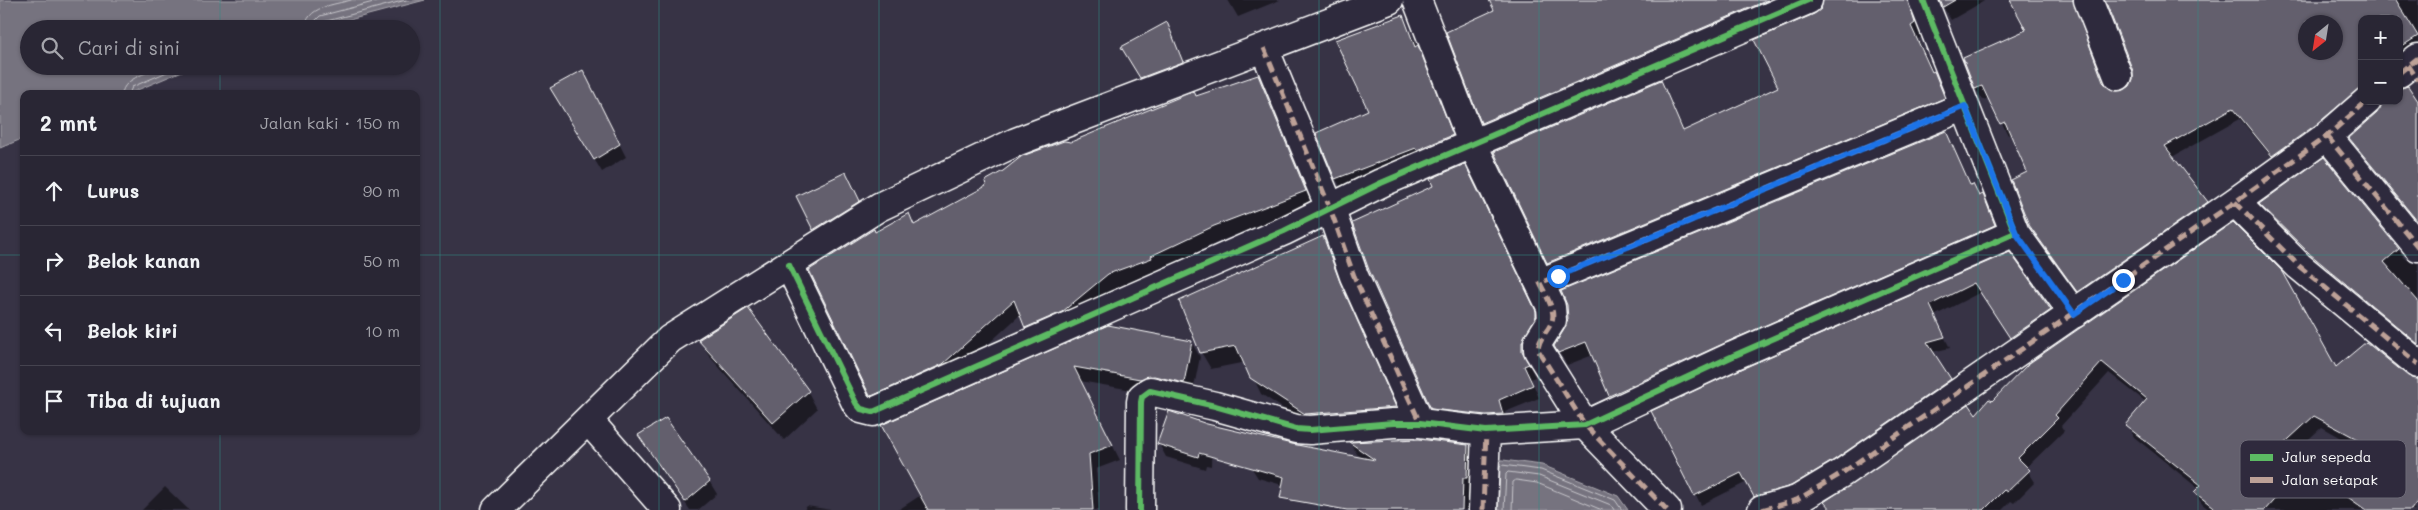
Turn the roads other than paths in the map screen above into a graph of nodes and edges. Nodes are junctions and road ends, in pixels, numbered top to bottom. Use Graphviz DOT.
graph roads {
  1 [pos="1389,0"];
  2 [pos="1417,0"];
  3 [pos="1808,0"];
  4 [pos="1923,0"];
  5 [pos="2088,0"];
  6 [pos="1264,48"];
  7 [pos="2118,76"];
  8 [pos="2362,105"];
  9 [pos="1965,106"];
  10 [pos="2327,136"];
  11 [pos="1472,145"];
  12 [pos="2235,202"];
  13 [pos="1330,208"];
  14 [pos="2016,233"];
  15 [pos="2418,248"];
  16 [pos="789,265"];
  17 [pos="1540,283"];
  18 [pos="2074,314"];
  19 [pos="2418,364"];
  20 [pos="589,421"];
  21 [pos="1420,423"];
  22 [pos="1585,425"];
  23 [pos="1486,431"];
  24 [pos="496,510"];
  25 [pos="667,510"];
  26 [pos="1140,510"];
  27 [pos="1483,510"];
  28 [pos="1666,510"];
  29 [pos="1762,510"];
  1 -- 6 [label="street"];
  2 -- 11 [label="street"];
  3 -- 11 [label="street"];
  4 -- 9 [label="street"];
  5 -- 7 [label="street"];
  6 -- 13 [label="street"];
  6 -- 16 [label="street"];
  8 -- 10 [label="street"];
  9 -- 14 [label="street"];
  9 -- 17 [label="street"];
  10 -- 12 [label="street"];
  10 -- 15 [label="street"];
  11 -- 13 [label="street"];
  11 -- 17 [label="street"];
  12 -- 18 [label="street"];
  12 -- 19 [label="street"];
  13 -- 16 [label="street"];
  13 -- 21 [label="street"];
  14 -- 18 [label="street"];
  14 -- 22 [label="street"];
  16 -- 20 [label="street"];
  17 -- 22 [label="street"];
  18 -- 29 [label="street"];
  20 -- 24 [label="street"];
  20 -- 25 [label="street"];
  21 -- 23 [label="street"];
  21 -- 26 [label="street"];
  22 -- 23 [label="street"];
  22 -- 28 [label="street"];
  23 -- 27 [label="street"];
}
